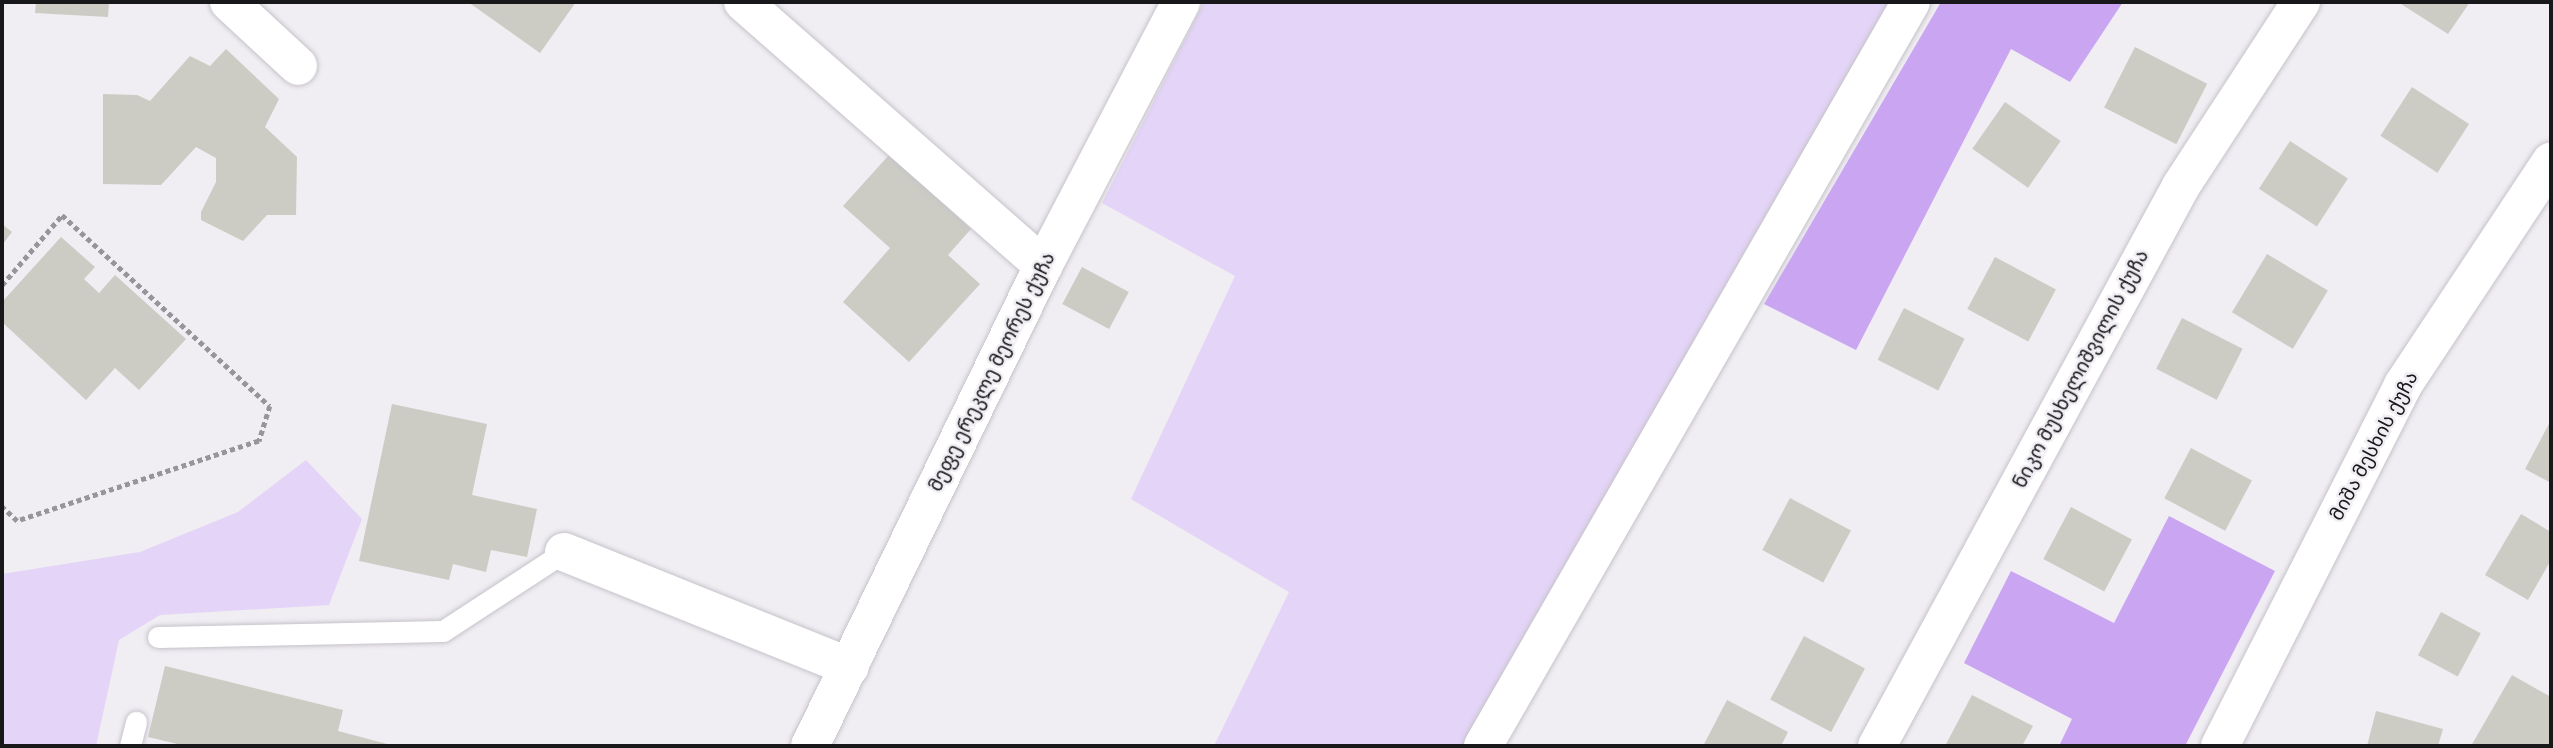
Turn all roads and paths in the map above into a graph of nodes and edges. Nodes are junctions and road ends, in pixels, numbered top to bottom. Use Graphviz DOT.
graph roads {
  1 [pos="229,2"];
  2 [pos="744,2"];
  3 [pos="1181,2"];
  4 [pos="1910,2"];
  5 [pos="2301,2"];
  6 [pos="299,66"];
  7 [pos="2551,161"];
  8 [pos="1043,266"];
  9 [pos="2,285"];
  10 [pos="2,508"];
  11 [pos="564,552"];
  12 [pos="158,637"];
  13 [pos="850,667"];
  14 [pos="136,722"];
  15 [pos="130,746"];
  16 [pos="810,746"];
  17 [pos="1483,746"];
  18 [pos="1877,746"];
  19 [pos="2220,746"];
  1 -- 6 [label="street"];
  2 -- 8 [label="street"];
  3 -- 8 [label="street, მეფე ერეკლე მეორეს ქუჩა"];
  4 -- 17 [label="street"];
  5 -- 18 [label="street, ნიკო მუსხელიშვილის ქუჩა"];
  7 -- 19 [label="street, მიშა მესხის ქუჩა"];
  8 -- 13 [label="street, მეფე ერეკლე მეორეს ქუჩა"];
  9 -- 10 [label="path"];
  11 -- 12 [label="lane"];
  11 -- 13 [label="street"];
  13 -- 16 [label="street, მეფე ერეკლე მეორეს ქუჩა"];
  14 -- 15 [label="lane"];
}
